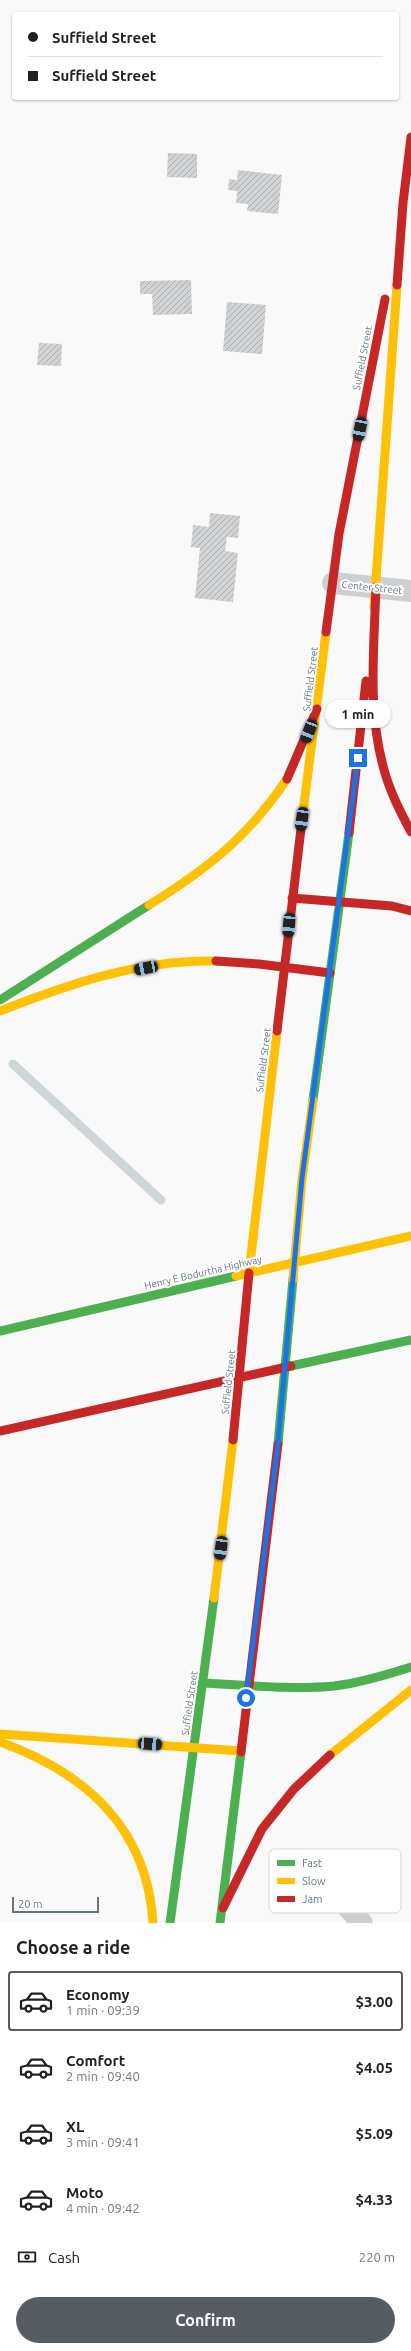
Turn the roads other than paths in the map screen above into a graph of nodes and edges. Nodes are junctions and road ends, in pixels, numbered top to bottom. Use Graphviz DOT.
graph roads {
  1 [pos="411,137"];
  2 [pos="403,203"];
  3 [pos="333,583"];
  4 [pos="376,587"];
  5 [pos="411,591"];
  6 [pos="317,709"];
  7 [pos="411,832"];
  8 [pos="292,898"];
  9 [pos="340,902"];
  10 [pos="411,911"];
  11 [pos="285,966"];
  12 [pos="330,973"];
  13 [pos="0,1000"];
  14 [pos="0,1011"];
  15 [pos="411,1236"];
  16 [pos="0,1331"];
  17 [pos="411,1340"];
  18 [pos="0,1431"];
  19 [pos="411,1667"];
  20 [pos="204,1683"];
  21 [pos="248,1685"];
  22 [pos="411,1690"];
  23 [pos="0,1734"];
  24 [pos="0,1742"];
  25 [pos="194,1748"];
  26 [pos="240,1751"];
  27 [pos="222,1908"];
  28 [pos="353,1913"];
  29 [pos="153,1923"];
  30 [pos="170,1923"];
  31 [pos="220,1923"];
  32 [pos="362,1923"];
  1 -- 2 [label="main road, Suffield Street"];
  2 -- 3 [label="main road, Suffield Street"];
  2 -- 4 [label="main road, Suffield Street"];
  3 -- 4 [label="street, Center Street"];
  3 -- 6 [label="main road, Suffield Street"];
  4 -- 5 [label="street, Center Street"];
  4 -- 7 [label="main road"];
  4 -- 9 [label="main road, Suffield Street"];
  6 -- 8 [label="main road, Suffield Street"];
  6 -- 13 [label="main road"];
  8 -- 9 [label="main road"];
  8 -- 11 [label="main road, Suffield Street"];
  9 -- 10 [label="main road"];
  9 -- 12 [label="main road, Suffield Street"];
  11 -- 12 [label="main road"];
  11 -- 14 [label="main road"];
  11 -- 20 [label="main road, Suffield Street"];
  12 -- 21 [label="main road, Suffield Street"];
  15 -- 16 [label="main road, Henry E Bodurtha Highway"];
  17 -- 18 [label="main road"];
  19 -- 21 [label="main road"];
  20 -- 21 [label="main road"];
  20 -- 25 [label="main road, Suffield Street"];
  21 -- 26 [label="main road, Suffield Street"];
  22 -- 27 [label="main road"];
  23 -- 25 [label="main road"];
  24 -- 29 [label="main road"];
  25 -- 26 [label="main road"];
  25 -- 30 [label="main road, Suffield Street"];
  26 -- 27 [label="main road, Suffield Street"];
  27 -- 31 [label="main road, Suffield Street"];
  28 -- 32 [label="street"];
}
